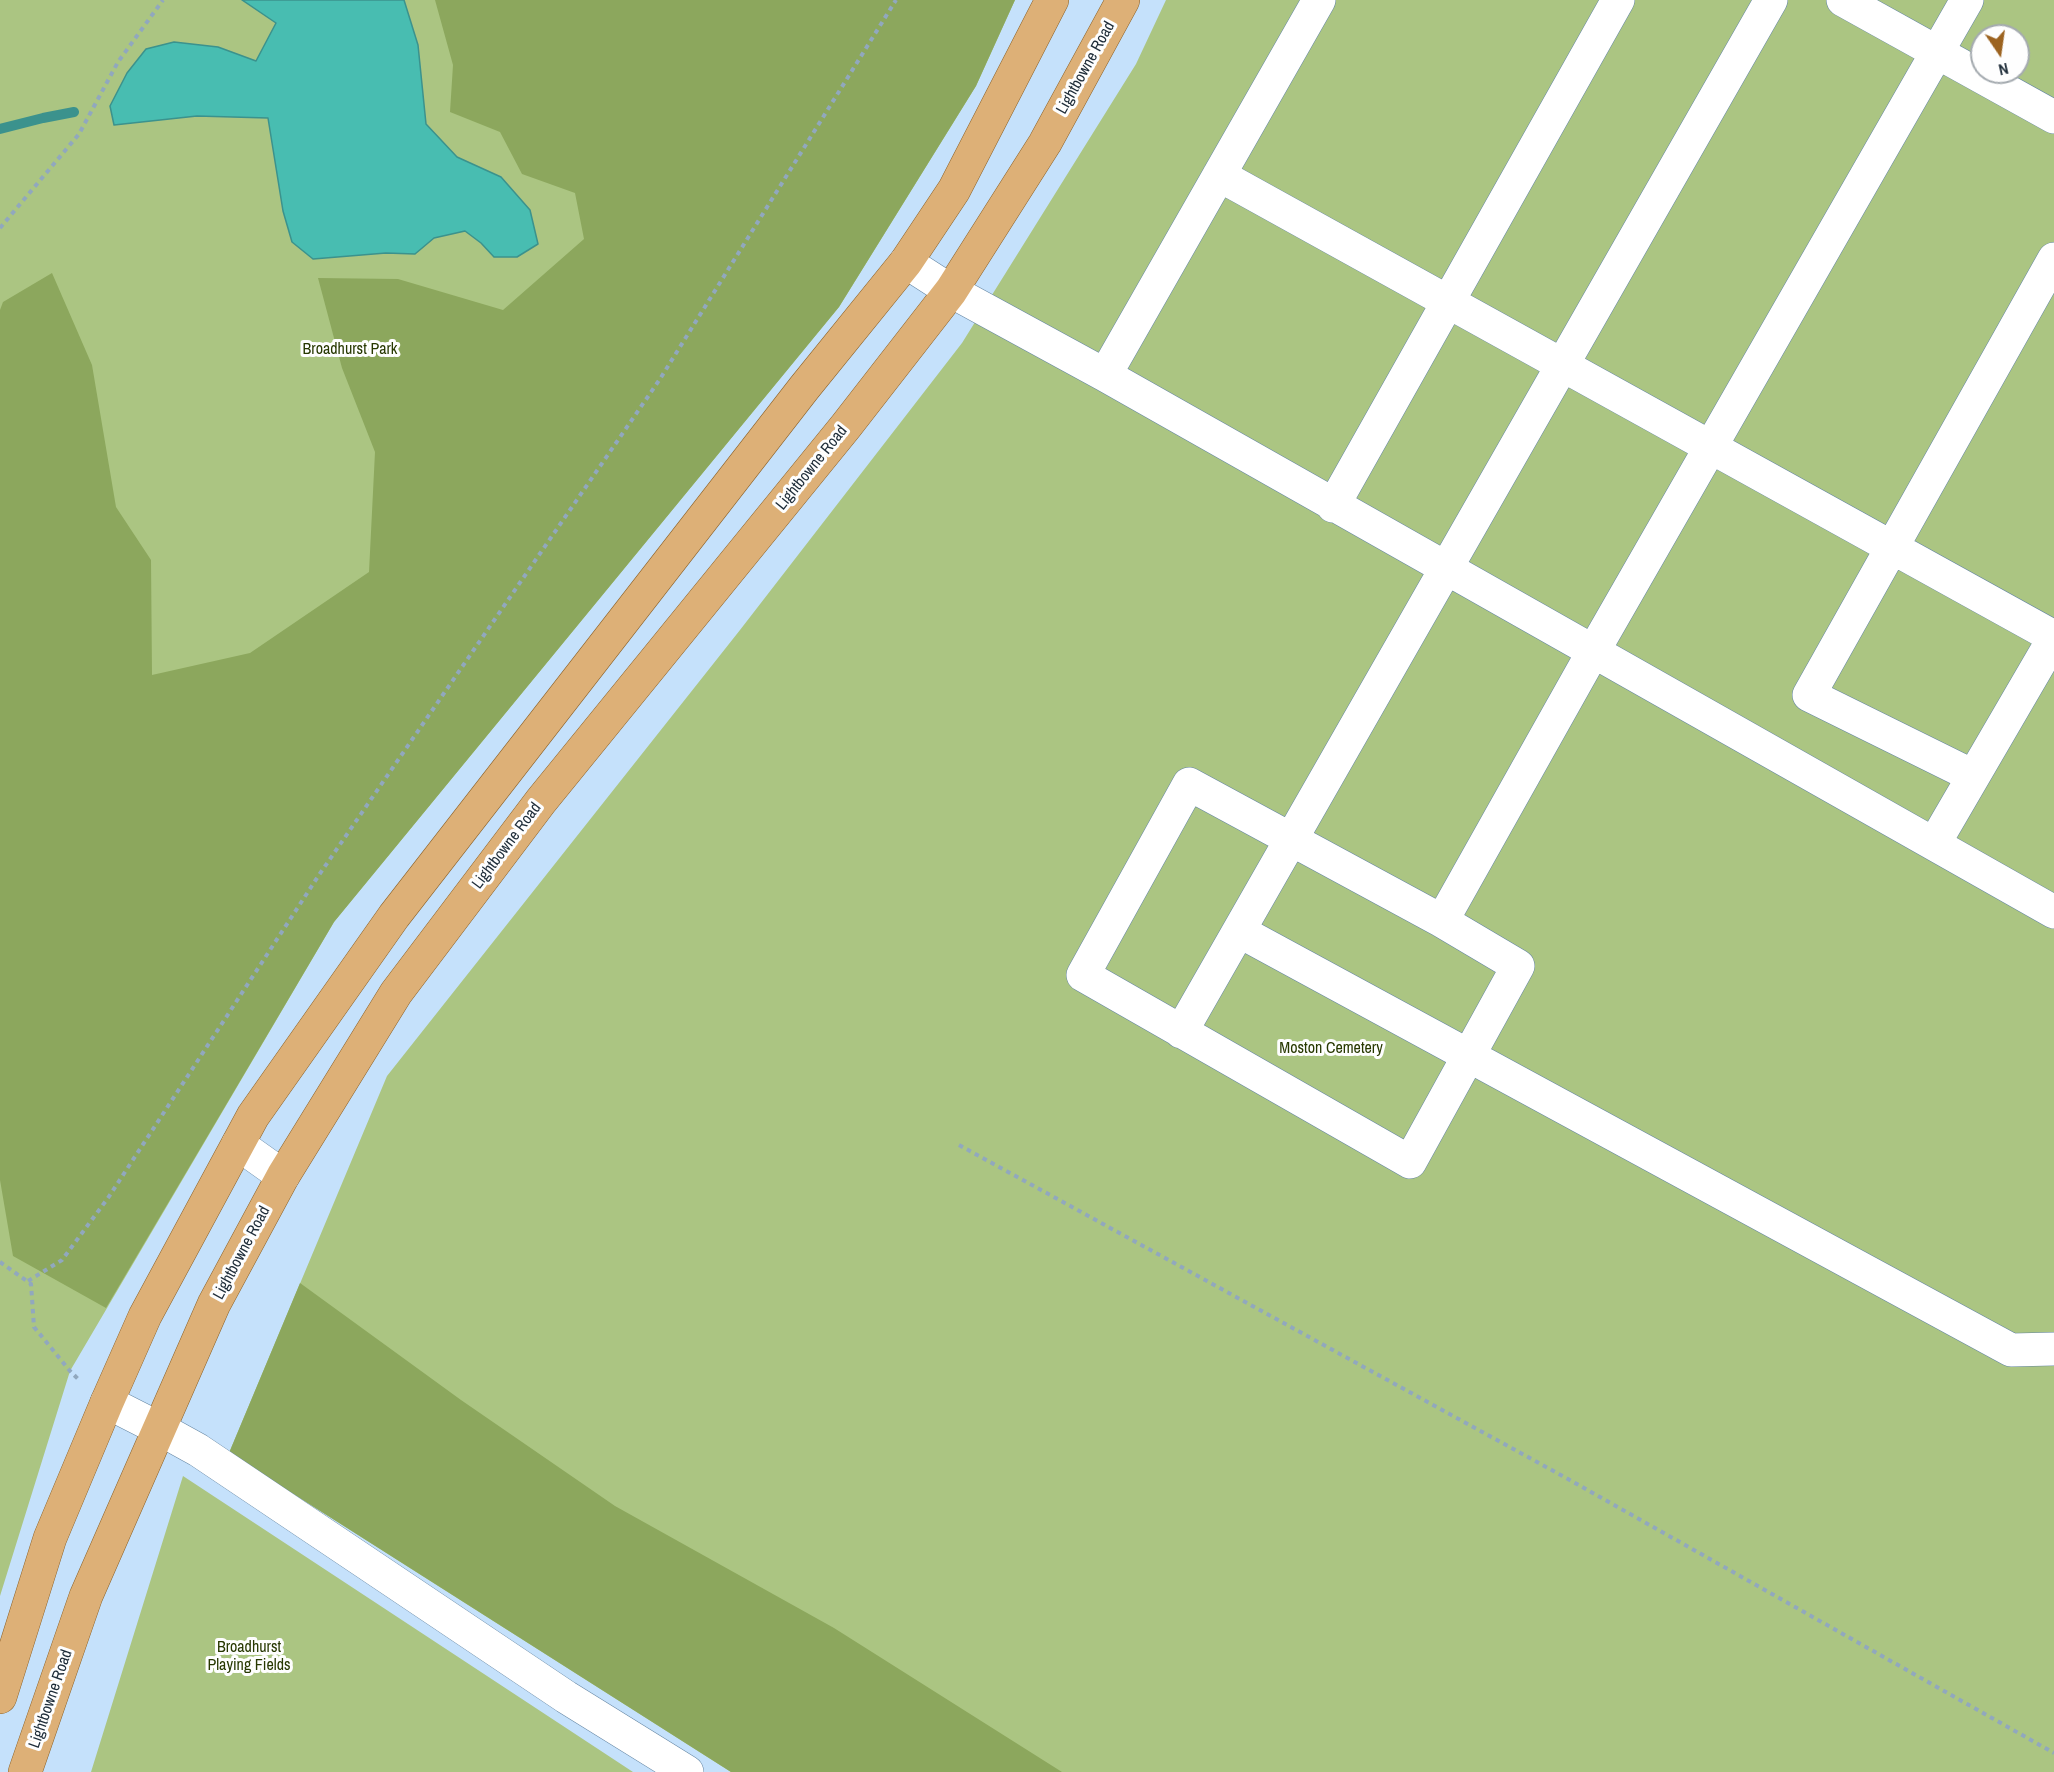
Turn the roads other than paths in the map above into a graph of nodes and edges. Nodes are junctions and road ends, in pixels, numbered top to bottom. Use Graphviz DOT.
graph roads {
  1 [pos="1053,0"];
  2 [pos="1123,0"];
  3 [pos="1319,0"];
  4 [pos="1618,0"];
  5 [pos="1771,0"];
  6 [pos="1843,0"];
  7 [pos="1967,0"];
  8 [pos="1937,52"];
  9 [pos="2054,117"];
  10 [pos="1219,175"];
  11 [pos="2054,259"];
  12 [pos="906,262"];
  13 [pos="951,291"];
  14 [pos="1448,302"];
  15 [pos="1562,365"];
  16 [pos="1105,375"];
  17 [pos="1710,447"];
  18 [pos="1333,506"];
  19 [pos="1892,547"];
  20 [pos="1446,569"];
  21 [pos="2054,637"];
  22 [pos="1593,652"];
  23 [pos="1974,776"];
  24 [pos="1291,839"];
  25 [pos="1934,844"];
  26 [pos="2054,912"];
  27 [pos="1442,921"];
  28 [pos="1239,931"];
  29 [pos="1181,1032"];
  30 [pos="1468,1056"];
  31 [pos="238,1144"];
  32 [pos="283,1176"];
  33 [pos="2054,1349"];
  34 [pos="106,1402"];
  35 [pos="160,1429"];
  36 [pos="0,1697"];
  37 [pos="25,1772"];
  38 [pos="687,1772"];
  1 -- 12 [label="main road"];
  2 -- 13 [label="main road, Lightbowne Road"];
  3 -- 10 [label="lane"];
  4 -- 14 [label="lane"];
  5 -- 15 [label="lane"];
  6 -- 8 [label="lane"];
  7 -- 8 [label="lane"];
  8 -- 9 [label="lane"];
  8 -- 17 [label="lane"];
  10 -- 14 [label="lane"];
  10 -- 16 [label="lane"];
  11 -- 19 [label="lane"];
  12 -- 13 [label="lane"];
  12 -- 31 [label="main road"];
  13 -- 16 [label="lane"];
  13 -- 32 [label="main road, Lightbowne Road"];
  14 -- 15 [label="lane"];
  14 -- 18 [label="lane"];
  15 -- 17 [label="lane"];
  15 -- 20 [label="lane"];
  16 -- 18 [label="lane"];
  17 -- 19 [label="lane"];
  17 -- 22 [label="lane"];
  18 -- 20 [label="lane"];
  19 -- 21 [label="lane"];
  19 -- 23 [label="lane"];
  20 -- 22 [label="lane"];
  20 -- 24 [label="lane"];
  21 -- 23 [label="lane"];
  22 -- 25 [label="lane"];
  22 -- 27 [label="lane"];
  23 -- 25 [label="lane"];
  24 -- 27 [label="lane"];
  24 -- 28 [label="lane"];
  24 -- 29 [label="lane"];
  25 -- 26 [label="lane"];
  27 -- 30 [label="lane"];
  28 -- 29 [label="lane"];
  28 -- 30 [label="lane"];
  29 -- 30 [label="lane"];
  30 -- 33 [label="lane"];
  31 -- 32 [label="lane"];
  31 -- 34 [label="main road"];
  32 -- 35 [label="main road, Lightbowne Road"];
  34 -- 35 [label="lane"];
  34 -- 36 [label="main road"];
  35 -- 37 [label="main road, Lightbowne Road"];
  35 -- 38 [label="lane"];
}
